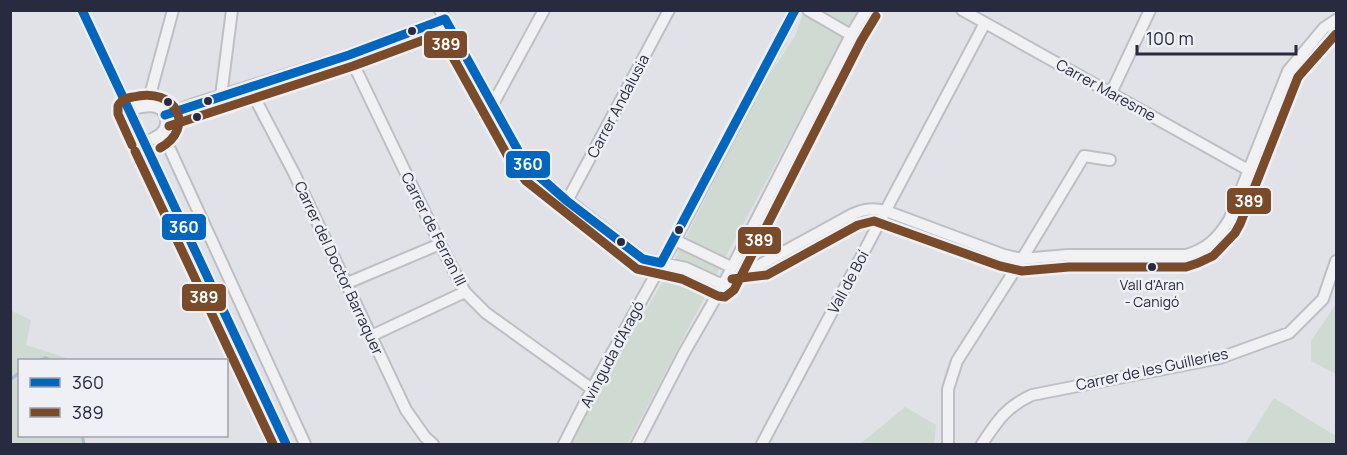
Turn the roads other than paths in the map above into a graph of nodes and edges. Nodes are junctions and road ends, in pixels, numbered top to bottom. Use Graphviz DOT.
graph roads {
  1 [pos="82,10"];
  2 [pos="232,10"];
  3 [pos="544,10"];
  4 [pos="669,10"];
  5 [pos="795,10"];
  6 [pos="808,10"];
  7 [pos="866,10"];
  8 [pos="962,10"];
  9 [pos="1150,10"];
  10 [pos="172,11"];
  11 [pos="442,15"];
  12 [pos="1336,20"];
  13 [pos="985,23"];
  14 [pos="851,34"];
  15 [pos="349,55"];
  16 [pos="249,87"];
  17 [pos="1111,93"];
  18 [pos="221,96"];
  19 [pos="493,104"];
  20 [pos="147,106"];
  21 [pos="129,111"];
  22 [pos="165,115"];
  23 [pos="162,132"];
  24 [pos="144,142"];
  25 [pos="1110,160"];
  26 [pos="1250,171"];
  27 [pos="567,201"];
  28 [pos="886,211"];
  29 [pos="675,240"];
  30 [pos="440,244"];
  31 [pos="1022,259"];
  32 [pos="1336,261"];
  33 [pos="662,263"];
  34 [pos="762,264"];
  35 [pos="731,267"];
  36 [pos="345,284"];
  37 [pos="723,285"];
  38 [pos="465,292"];
  39 [pos="371,336"];
  40 [pos="592,389"];
  41 [pos="286,444"];
  42 [pos="306,444"];
  43 [pos="433,444"];
  44 [pos="564,444"];
  45 [pos="637,444"];
  46 [pos="762,444"];
  47 [pos="948,444"];
  48 [pos="982,444"];
  1 -- 21 [label="street"];
  2 -- 18 [label="street"];
  3 -- 19 [label="street"];
  4 -- 27 [label="street, Carrer Andalusia"];
  5 -- 29 [label="street, Avinguda d'Aragó"];
  6 -- 14 [label="street"];
  7 -- 14 [label="street"];
  8 -- 13 [label="street, Carrer Maresme"];
  9 -- 17 [label="street"];
  10 -- 20 [label="street"];
  11 -- 15 [label="street"];
  11 -- 19 [label="street"];
  12 -- 26 [label="street"];
  13 -- 17 [label="street, Carrer Maresme"];
  13 -- 28 [label="street, Vall de Boí"];
  14 -- 35 [label="street"];
  15 -- 16 [label="street"];
  15 -- 30 [label="street, Carrer de Ferran III"];
  16 -- 18 [label="street"];
  16 -- 36 [label="street, Carrer del Doctor Barraquer"];
  17 -- 26 [label="street, Carrer Maresme"];
  18 -- 22 [label="street"];
  19 -- 27 [label="street"];
  20 -- 21 [label="street"];
  20 -- 22 [label="street"];
  21 -- 24 [label="street"];
  22 -- 23 [label="street"];
  23 -- 24 [label="street"];
  23 -- 42 [label="street"];
  24 -- 41 [label="street"];
  25 -- 31 [label="street"];
  26 -- 31 [label="street"];
  27 -- 33 [label="street"];
  28 -- 31 [label="street"];
  28 -- 34 [label="street"];
  28 -- 46 [label="street, Vall de Boí"];
  29 -- 33 [label="street, Avinguda d'Aragó"];
  29 -- 35 [label="street"];
  30 -- 36 [label="street"];
  30 -- 38 [label="street, Carrer de Ferran III"];
  31 -- 47 [label="street"];
  32 -- 48 [label="street, Carrer de les Guilleries"];
  33 -- 37 [label="street"];
  33 -- 40 [label="street, Avinguda d'Aragó"];
  34 -- 35 [label="street"];
  34 -- 37 [label="street"];
  35 -- 37 [label="street"];
  36 -- 39 [label="street, Carrer del Doctor Barraquer"];
  37 -- 45 [label="street"];
  38 -- 39 [label="street"];
  38 -- 40 [label="street, Carrer de Ferran III"];
  39 -- 43 [label="street, Carrer del Doctor Barraquer"];
  40 -- 44 [label="street, Avinguda d'Aragó"];
}
